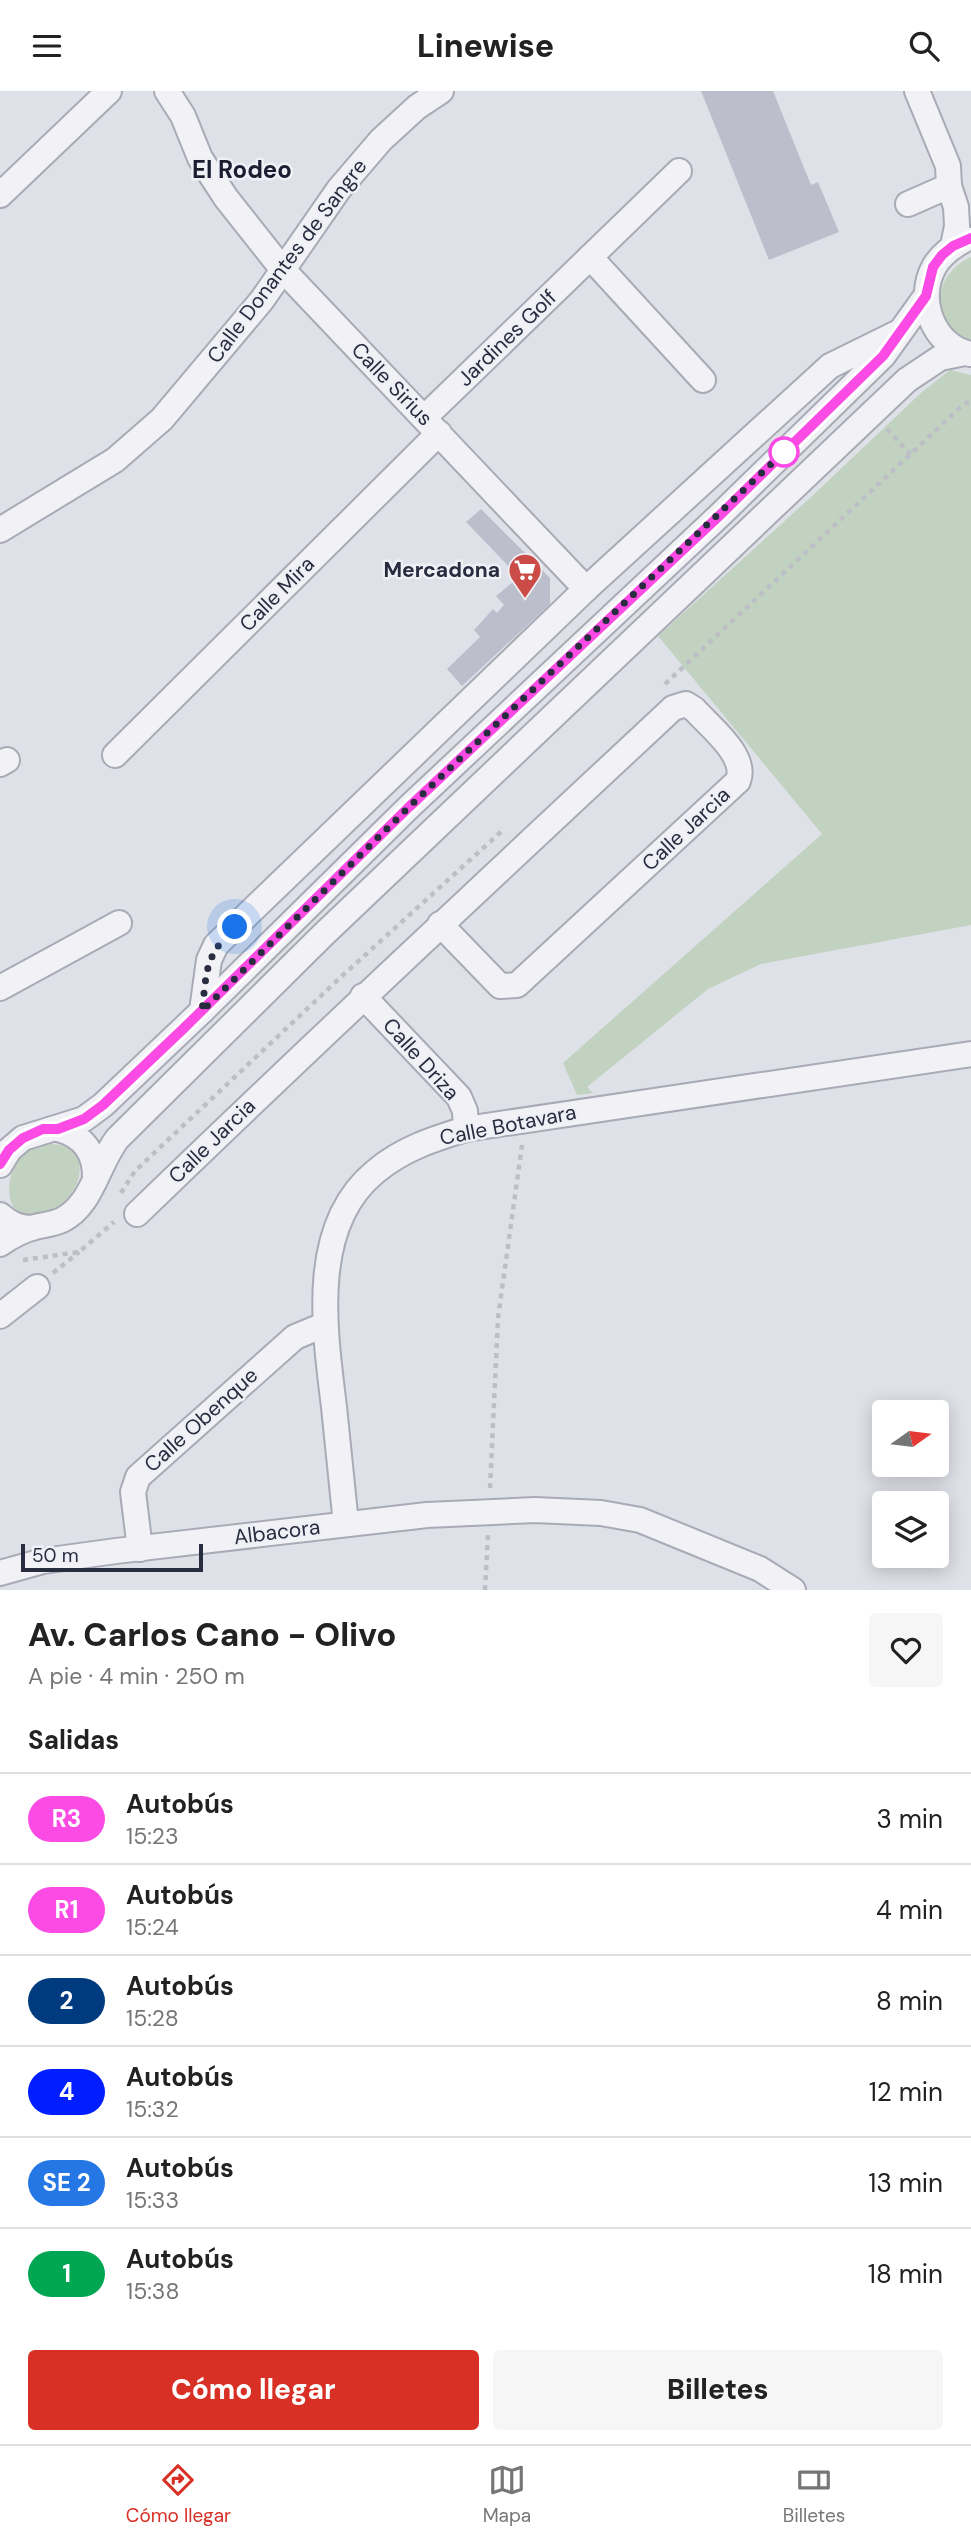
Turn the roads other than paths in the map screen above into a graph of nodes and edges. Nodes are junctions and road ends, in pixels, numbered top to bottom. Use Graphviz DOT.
graph roads {
  1 [pos="109,91"];
  2 [pos="167,91"];
  3 [pos="188,91"];
  4 [pos="441,91"];
  5 [pos="917,91"];
  6 [pos="209,171"];
  7 [pos="679,171"];
  8 [pos="961,191"];
  9 [pos="0,195"];
  10 [pos="908,204"];
  11 [pos="962,242"];
  12 [pos="590,257"];
  13 [pos="283,270"];
  14 [pos="926,296"];
  15 [pos="899,332"];
  16 [pos="968,354"];
  17 [pos="703,380"];
  18 [pos="431,426"];
  19 [pos="0,530"];
  20 [pos="586,589"];
  21 [pos="115,755"];
  22 [pos="119,923"];
  23 [pos="440,924"];
  24 [pos="0,988"];
  25 [pos="363,996"];
  26 [pos="202,1011"];
  27 [pos="971,1054"];
  28 [pos="58,1129"];
  29 [pos="466,1129"];
  30 [pos="11,1140"];
  31 [pos="0,1164"];
  32 [pos="94,1180"];
  33 [pos="137,1214"];
  34 [pos="0,1215"];
  35 [pos="31,1228"];
  36 [pos="0,1244"];
  37 [pos="37,1287"];
  38 [pos="0,1316"];
  39 [pos="324,1325"];
  40 [pos="346,1524"];
  41 [pos="140,1549"];
  42 [pos="0,1573"];
  43 [pos="793,1590"];
  1 -- 9 [label="street"];
  2 -- 6 [label="street, Calle Sirius"];
  3 -- 6 [label="street, Calle Sirius"];
  4 -- 13 [label="street, Calle Donantes de Sangre"];
  5 -- 8 [label="street"];
  6 -- 13 [label="street, Calle Sirius"];
  7 -- 12 [label="street, Jardines Golf"];
  8 -- 10 [label="street"];
  8 -- 11 [label="street"];
  11 -- 14 [label="street"];
  12 -- 17 [label="street"];
  12 -- 18 [label="street, Jardines Golf"];
  13 -- 18 [label="street, Calle Sirius"];
  13 -- 19 [label="street, Calle Donantes de Sangre"];
  14 -- 15 [label="street"];
  14 -- 16 [label="street"];
  15 -- 20 [label="street"];
  15 -- 26 [label="street"];
  16 -- 32 [label="street"];
  18 -- 20 [label="street, Calle Sirius"];
  18 -- 21 [label="street, Calle Mira"];
  20 -- 26 [label="street"];
  22 -- 24 [label="street"];
  23 -- 23 [label="street, Calle Jarcia"];
  23 -- 25 [label="street, Calle Jarcia"];
  25 -- 29 [label="street, Calle Driza"];
  25 -- 33 [label="street, Calle Jarcia"];
  26 -- 28 [label="street"];
  27 -- 29 [label="street, Calle Botavara"];
  28 -- 30 [label="street"];
  28 -- 32 [label="street"];
  29 -- 39 [label="street, Calle Botavara"];
  30 -- 31 [label="street"];
  32 -- 35 [label="street"];
  34 -- 35 [label="street"];
  35 -- 36 [label="street"];
  37 -- 38 [label="street"];
  39 -- 40 [label="street, Calle Botavara"];
  39 -- 41 [label="street, Calle Obenque"];
  40 -- 41 [label="street, Albacora"];
  40 -- 43 [label="street, Albacora"];
  41 -- 42 [label="street, Albacora"];
}
